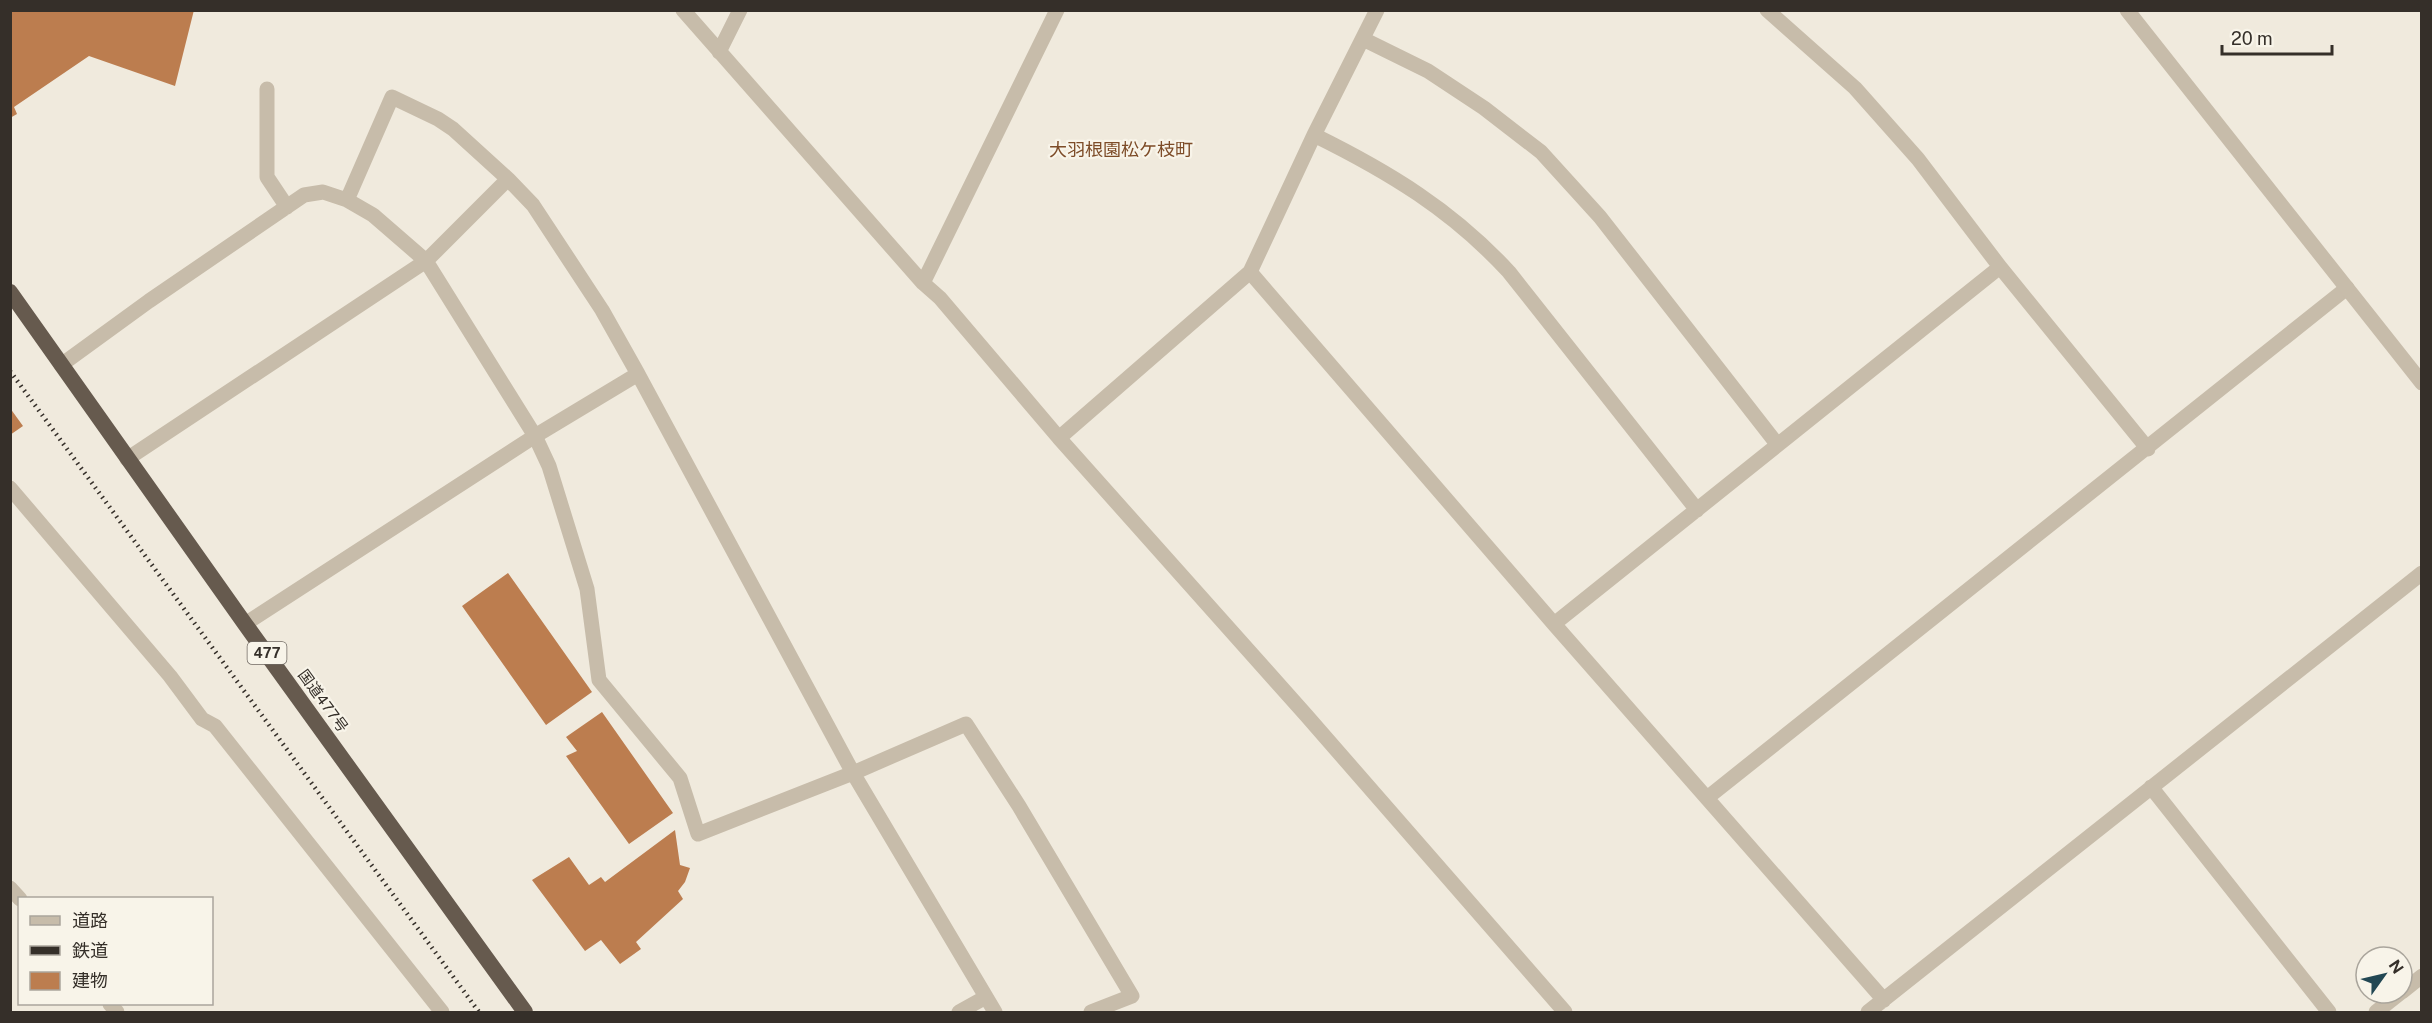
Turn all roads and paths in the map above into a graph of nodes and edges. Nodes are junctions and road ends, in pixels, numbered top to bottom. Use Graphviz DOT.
graph roads {
  1 [pos="683,10"];
  2 [pos="740,10"];
  3 [pos="1057,10"];
  4 [pos="1377,10"];
  5 [pos="1767,10"];
  6 [pos="2127,10"];
  7 [pos="1363,39"];
  8 [pos="719,52"];
  9 [pos="267,89"];
  10 [pos="1314,135"];
  11 [pos="508,179"];
  12 [pos="347,200"];
  13 [pos="287,207"];
  14 [pos="426,261"];
  15 [pos="2000,267"];
  16 [pos="1250,272"];
  17 [pos="923,283"];
  18 [pos="2347,288"];
  19 [pos="10,292"];
  20 [pos="61,365"];
  21 [pos="638,374"];
  22 [pos="2421,382"];
  23 [pos="535,436"];
  24 [pos="1059,438"];
  25 [pos="1777,444"];
  26 [pos="2148,448"];
  27 [pos="127,459"];
  28 [pos="10,488"];
  29 [pos="1697,510"];
  30 [pos="2421,573"];
  31 [pos="245,624"];
  32 [pos="1554,624"];
  33 [pos="853,773"];
  34 [pos="2151,787"];
  35 [pos="1707,798"];
  36 [pos="986,997"];
  37 [pos="1884,1000"];
  38 [pos="442,1012"];
  39 [pos="525,1012"];
  40 [pos="959,1012"];
  41 [pos="995,1012"];
  42 [pos="1091,1012"];
  43 [pos="1565,1012"];
  44 [pos="1869,1012"];
  45 [pos="2329,1012"];
  1 -- 8 [label="street"];
  2 -- 8 [label="street"];
  3 -- 17 [label="street"];
  4 -- 7 [label="street"];
  5 -- 15 [label="street"];
  6 -- 18 [label="street"];
  7 -- 10 [label="street"];
  7 -- 25 [label="street"];
  8 -- 17 [label="street"];
  9 -- 13 [label="street"];
  10 -- 16 [label="street"];
  10 -- 29 [label="street"];
  11 -- 12 [label="street"];
  11 -- 14 [label="street"];
  11 -- 21 [label="street"];
  12 -- 13 [label="street"];
  12 -- 14 [label="street"];
  13 -- 20 [label="street"];
  14 -- 23 [label="street"];
  14 -- 27 [label="street"];
  15 -- 25 [label="street"];
  15 -- 26 [label="street"];
  16 -- 24 [label="street"];
  16 -- 32 [label="street"];
  17 -- 24 [label="street"];
  18 -- 22 [label="street"];
  18 -- 26 [label="street"];
  19 -- 20 [label="highway, 国道477号 / 477"];
  20 -- 27 [label="highway, 国道477号 / 477"];
  21 -- 23 [label="street"];
  21 -- 33 [label="street"];
  23 -- 31 [label="street"];
  23 -- 33 [label="street"];
  24 -- 43 [label="street"];
  25 -- 29 [label="street"];
  26 -- 35 [label="street"];
  27 -- 31 [label="highway, 国道477号 / 477"];
  28 -- 38 [label="street"];
  29 -- 32 [label="street"];
  30 -- 34 [label="street"];
  31 -- 39 [label="highway, 国道477号 / 477"];
  32 -- 35 [label="street"];
  33 -- 36 [label="street"];
  33 -- 42 [label="street"];
  34 -- 37 [label="street"];
  34 -- 45 [label="street"];
  35 -- 37 [label="street"];
  36 -- 40 [label="street"];
  36 -- 41 [label="street"];
  37 -- 44 [label="street"];
}
